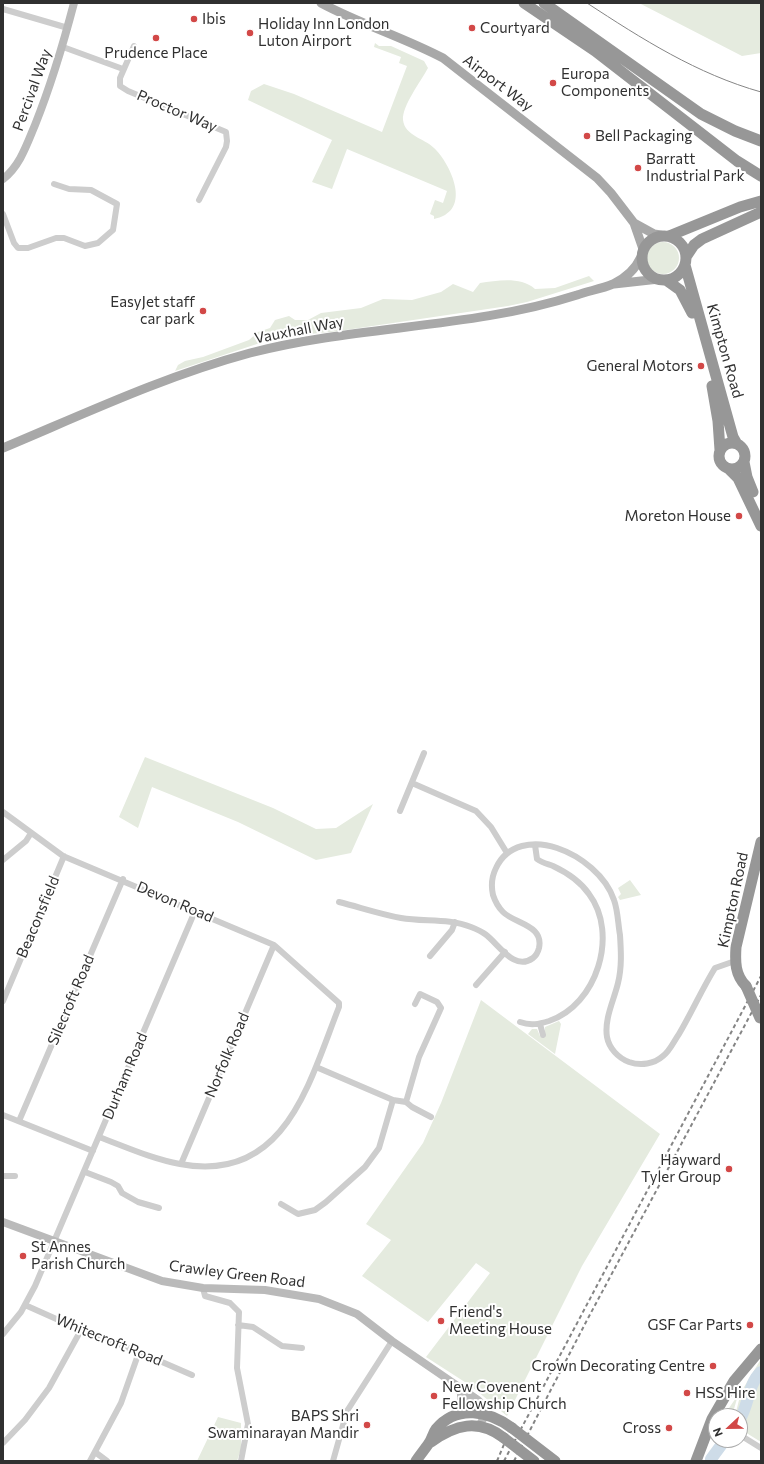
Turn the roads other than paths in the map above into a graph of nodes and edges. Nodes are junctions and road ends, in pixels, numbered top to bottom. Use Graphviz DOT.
graph roads {
  1 [pos="74,3"];
  2 [pos="321,3"];
  3 [pos="524,3"];
  4 [pos="544,3"];
  5 [pos="3,9"];
  6 [pos="68,28"];
  7 [pos="134,46"];
  8 [pos="63,47"];
  9 [pos="123,69"];
  10 [pos="761,141"];
  11 [pos="761,176"];
  12 [pos="3,179"];
  13 [pos="54,184"];
  14 [pos="199,200"];
  15 [pos="761,201"];
  16 [pos="761,212"];
  17 [pos="3,214"];
  18 [pos="634,223"];
  19 [pos="665,236"];
  20 [pos="642,253"];
  21 [pos="685,261"];
  22 [pos="662,280"];
  23 [pos="613,284"];
  24 [pos="737,444"];
  25 [pos="3,448"];
  26 [pos="720,450"];
  27 [pos="744,462"];
  28 [pos="729,469"];
  29 [pos="761,509"];
  30 [pos="761,526"];
  31 [pos="424,754"];
  32 [pos="412,783"];
  33 [pos="400,811"];
  34 [pos="3,812"];
  35 [pos="31,833"];
  36 [pos="761,842"];
  37 [pos="535,845"];
  38 [pos="507,853"];
  39 [pos="64,856"];
  40 [pos="3,860"];
  41 [pos="761,871"];
  42 [pos="123,880"];
  43 [pos="339,902"];
  44 [pos="195,910"];
  45 [pos="455,922"];
  46 [pos="274,945"];
  47 [pos="505,952"];
  48 [pos="430,956"];
  49 [pos="735,961"];
  50 [pos="476,984"];
  51 [pos="746,986"];
  52 [pos="3,1001"];
  53 [pos="415,1004"];
  54 [pos="761,1018"];
  55 [pos="520,1022"];
  56 [pos="540,1024"];
  57 [pos="543,1035"];
  58 [pos="316,1067"];
  59 [pos="393,1100"];
  60 [pos="406,1102"];
  61 [pos="3,1115"];
  62 [pos="431,1117"];
  63 [pos="19,1121"];
  64 [pos="99,1137"];
  65 [pos="93,1151"];
  66 [pos="181,1164"];
  67 [pos="84,1172"];
  68 [pos="3,1176"];
  69 [pos="15,1176"];
  70 [pos="280,1204"];
  71 [pos="159,1208"];
  72 [pos="3,1222"];
  73 [pos="54,1240"];
  74 [pos="203,1288"];
  75 [pos="25,1305"];
  76 [pos="238,1325"];
  77 [pos="81,1330"];
  78 [pos="3,1334"];
  79 [pos="392,1341"];
  80 [pos="302,1348"];
  81 [pos="761,1349"];
  82 [pos="139,1352"];
  83 [pos="192,1375"];
  84 [pos="453,1383"];
  85 [pos="461,1392"];
  86 [pos="720,1408"];
  87 [pos="455,1416"];
  88 [pos="482,1418"];
  89 [pos="708,1434"];
  90 [pos="748,1440"];
  91 [pos="431,1442"];
  92 [pos="3,1443"];
  93 [pos="761,1448"];
  94 [pos="95,1452"];
  95 [pos="90,1461"];
  96 [pos="107,1461"];
  97 [pos="241,1461"];
  98 [pos="333,1461"];
  99 [pos="416,1461"];
  100 [pos="534,1461"];
  101 [pos="555,1461"];
  102 [pos="696,1461"];
  1 -- 6 [label="street, Percival Way"];
  2 -- 18 [label="main road, Airport Way"];
  3 -- 11 [label="highway"];
  4 -- 10 [label="highway"];
  5 -- 6 [label="street"];
  6 -- 8 [label="street, Percival Way"];
  7 -- 9 [label="street, Proctor Way"];
  8 -- 9 [label="street"];
  8 -- 12 [label="street, Percival Way"];
  9 -- 14 [label="street, Proctor Way"];
  13 -- 17 [label="street"];
  15 -- 19 [label="highway"];
  16 -- 21 [label="highway"];
  18 -- 19 [label="main road, Airport Way"];
  18 -- 20 [label="main road, Airport Way"];
  19 -- 20 [label="highway"];
  19 -- 21 [label="highway"];
  20 -- 22 [label="highway"];
  20 -- 23 [label="main road, Vauxhall Way"];
  21 -- 22 [label="highway"];
  21 -- 24 [label="highway, Kimpton Road"];
  22 -- 23 [label="main road, Vauxhall Way"];
  22 -- 26 [label="highway, Kimpton Road"];
  23 -- 25 [label="main road, Vauxhall Way"];
  24 -- 26 [label="highway"];
  24 -- 27 [label="highway"];
  26 -- 28 [label="highway"];
  27 -- 28 [label="highway"];
  27 -- 29 [label="highway"];
  28 -- 30 [label="highway"];
  31 -- 32 [label="street"];
  32 -- 33 [label="street"];
  32 -- 38 [label="street"];
  34 -- 35 [label="street, Devon Road"];
  35 -- 39 [label="street, Devon Road"];
  35 -- 40 [label="street"];
  36 -- 49 [label="highway, Kimpton Road"];
  37 -- 38 [label="street"];
  37 -- 49 [label="street"];
  37 -- 56 [label="street"];
  38 -- 47 [label="street"];
  39 -- 42 [label="street, Devon Road"];
  39 -- 52 [label="street, Beaconsfield"];
  41 -- 51 [label="highway, Kimpton Road"];
  42 -- 44 [label="street, Devon Road"];
  42 -- 63 [label="street, Silecroft Road"];
  43 -- 45 [label="street"];
  44 -- 46 [label="street, Devon Road"];
  44 -- 64 [label="street, Durham Road"];
  45 -- 47 [label="street"];
  45 -- 48 [label="street"];
  46 -- 58 [label="street, Devon Road"];
  46 -- 66 [label="street, Norfolk Road"];
  47 -- 50 [label="street"];
  49 -- 51 [label="highway, Kimpton Road"];
  51 -- 54 [label="highway, Kimpton Road, bridge"];
  53 -- 60 [label="street"];
  55 -- 56 [label="street"];
  56 -- 57 [label="street"];
  58 -- 59 [label="street"];
  58 -- 66 [label="street"];
  59 -- 60 [label="street"];
  59 -- 70 [label="street"];
  60 -- 62 [label="street"];
  61 -- 63 [label="street"];
  63 -- 65 [label="street"];
  64 -- 65 [label="street, Durham Road"];
  64 -- 66 [label="street"];
  65 -- 67 [label="street, Durham Road"];
  67 -- 71 [label="street"];
  67 -- 73 [label="street, Durham Road"];
  68 -- 69 [label="street"];
  72 -- 73 [label="street, Crawley Green Road"];
  73 -- 74 [label="street, Crawley Green Road"];
  73 -- 75 [label="street, Durham Road"];
  74 -- 76 [label="street"];
  74 -- 79 [label="street, Crawley Green Road"];
  75 -- 77 [label="street, Whitecroft Road"];
  75 -- 78 [label="street, Durham Road"];
  76 -- 80 [label="street"];
  76 -- 97 [label="street"];
  77 -- 82 [label="street, Whitecroft Road"];
  77 -- 92 [label="street"];
  79 -- 84 [label="street, Crawley Green Road"];
  79 -- 98 [label="street"];
  81 -- 86 [label="highway"];
  82 -- 83 [label="street, Whitecroft Road"];
  82 -- 94 [label="street"];
  84 -- 85 [label="street, Crawley Green Road"];
  84 -- 88 [label="street, Crawley Green Road"];
  85 -- 87 [label="street"];
  85 -- 88 [label="street, Crawley Green Road"];
  87 -- 88 [label="highway"];
  87 -- 91 [label="highway"];
  88 -- 91 [label="highway"];
  88 -- 100 [label="highway, bridge"];
  88 -- 101 [label="highway, Crawley Green Road, bridge"];
  89 -- 102 [label="highway"];
  90 -- 93 [label="street"];
  91 -- 99 [label="highway"];
  94 -- 95 [label="street"];
  94 -- 96 [label="street"];
}
